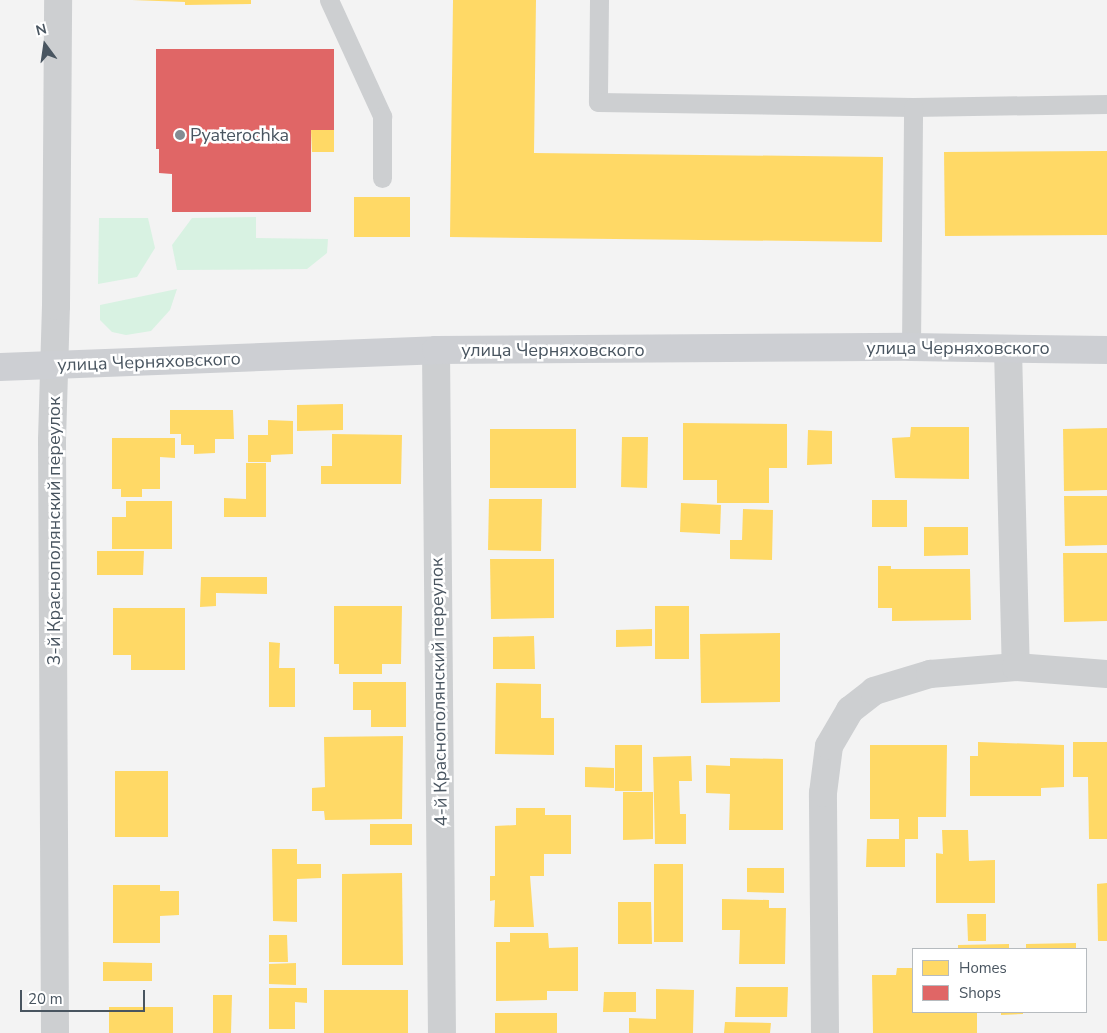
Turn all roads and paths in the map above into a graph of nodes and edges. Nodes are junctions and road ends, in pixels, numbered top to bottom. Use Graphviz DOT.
graph roads {
  1 [pos="58,0"];
  2 [pos="329,0"];
  3 [pos="599,0"];
  4 [pos="1107,104"];
  5 [pos="913,107"];
  6 [pos="382,178"];
  7 [pos="911,347"];
  8 [pos="1008,349"];
  9 [pos="436,350"];
  10 [pos="1107,350"];
  11 [pos="55,365"];
  12 [pos="0,367"];
  13 [pos="1016,667"];
  14 [pos="1107,674"];
  15 [pos="55,1033"];
  16 [pos="442,1033"];
  17 [pos="825,1033"];
  1 -- 11 [label="street, 3-й Краснополянский переулок"];
  2 -- 6 [label="lane"];
  3 -- 5 [label="lane"];
  4 -- 5 [label="lane"];
  5 -- 7 [label="lane"];
  7 -- 8 [label="main road, улица Черняховского"];
  7 -- 9 [label="main road, улица Черняховского"];
  8 -- 10 [label="main road, улица Черняховского"];
  8 -- 13 [label="street"];
  9 -- 11 [label="main road, улица Черняховского"];
  9 -- 16 [label="street, 4-й Краснополянский переулок"];
  11 -- 12 [label="main road, улица Черняховского"];
  11 -- 15 [label="street, 3-й Краснополянский переулок"];
  13 -- 14 [label="street"];
  13 -- 17 [label="street"];
}
